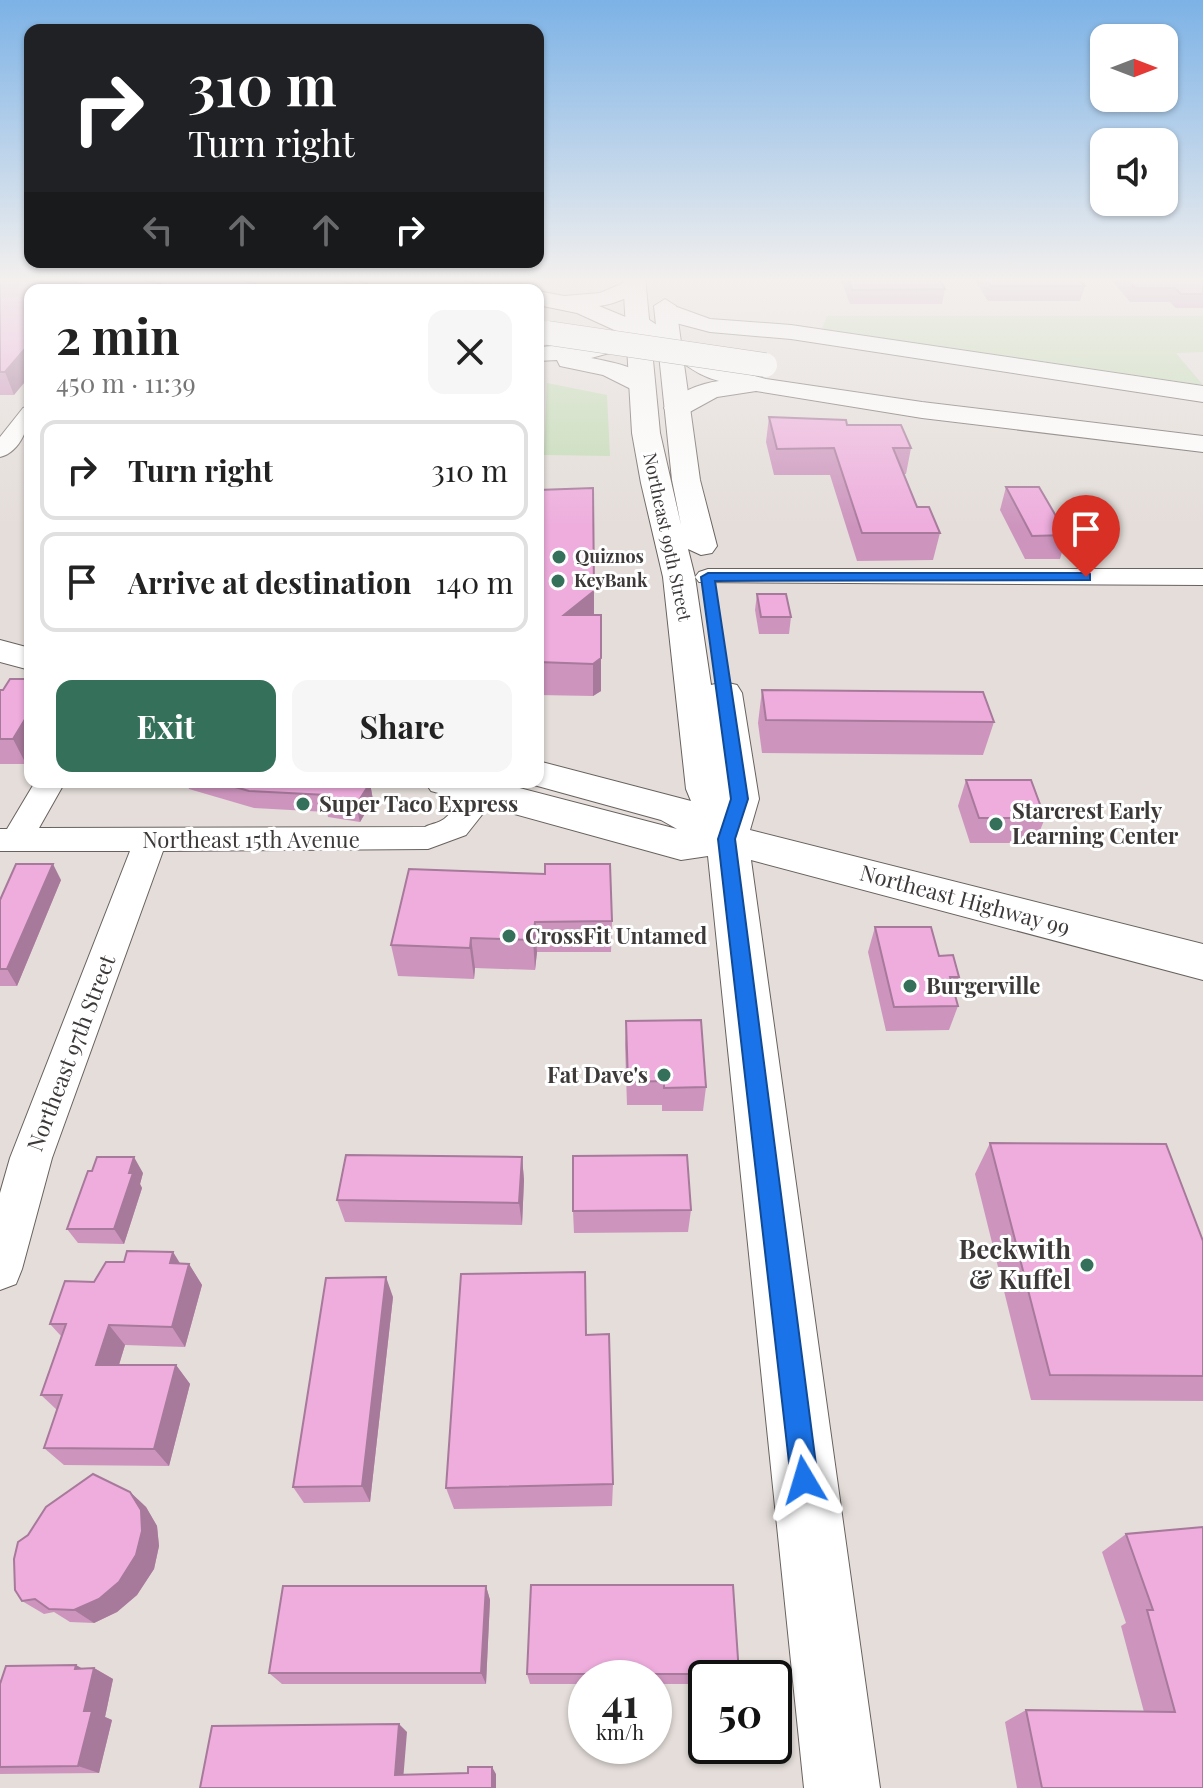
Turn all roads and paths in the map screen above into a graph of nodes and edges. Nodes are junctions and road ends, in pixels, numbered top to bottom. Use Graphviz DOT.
graph roads {
  1 [pos="597,360"];
  2 [pos="649,360"];
  3 [pos="662,360"];
  4 [pos="692,360"];
  5 [pos="729,360"];
  6 [pos="981,360"];
  7 [pos="764,367"];
  8 [pos="642,385"];
  9 [pos="1203,394"];
  10 [pos="677,408"];
  11 [pos="1203,411"];
  12 [pos="24,420"];
  13 [pos="1203,427"];
  14 [pos="1203,444"];
  15 [pos="0,451"];
  16 [pos="656,488"];
  17 [pos="708,577"];
  18 [pos="1203,577"];
  19 [pos="0,651"];
  20 [pos="24,657"];
  21 [pos="544,776"];
  22 [pos="46,788"];
  23 [pos="465,788"];
  24 [pos="469,788"];
  25 [pos="9,839"];
  26 [pos="151,839"];
  27 [pos="727,839"];
  28 [pos="1203,962"];
  29 [pos="0,1269"];
  30 [pos="842,1788"];
  1 -- 8 [label="main road"];
  2 -- 8 [label="main road, Northeast 99th Street"];
  3 -- 10 [label="main road, Northeast 99th Street"];
  4 -- 7 [label="main road"];
  5 -- 7 [label="main road, bridge"];
  6 -- 9 [label="main road"];
  7 -- 10 [label="main road"];
  7 -- 11 [label="main road"];
  7 -- 13 [label="main road"];
  7 -- 14 [label="main road"];
  8 -- 16 [label="main road, Northeast 99th Street"];
  10 -- 17 [label="main road, Northeast 99th Street"];
  12 -- 15 [label="street"];
  16 -- 17 [label="main road"];
  16 -- 27 [label="main road, Northeast 99th Street"];
  17 -- 18 [label="street"];
  17 -- 27 [label="main road, Northeast 99th Street"];
  19 -- 20 [label="main road"];
  21 -- 27 [label="main road, Northeast Highway 99"];
  22 -- 25 [label="street"];
  23 -- 26 [label="street, Northeast 15th Avenue"];
  24 -- 27 [label="main road, Northeast Highway 99"];
  25 -- 26 [label="street, Northeast 15th Avenue"];
  26 -- 29 [label="street, Northeast 97th Street"];
  27 -- 28 [label="main road, Northeast Highway 99"];
  27 -- 30 [label="main road, Northeast 99th Street"];
}
